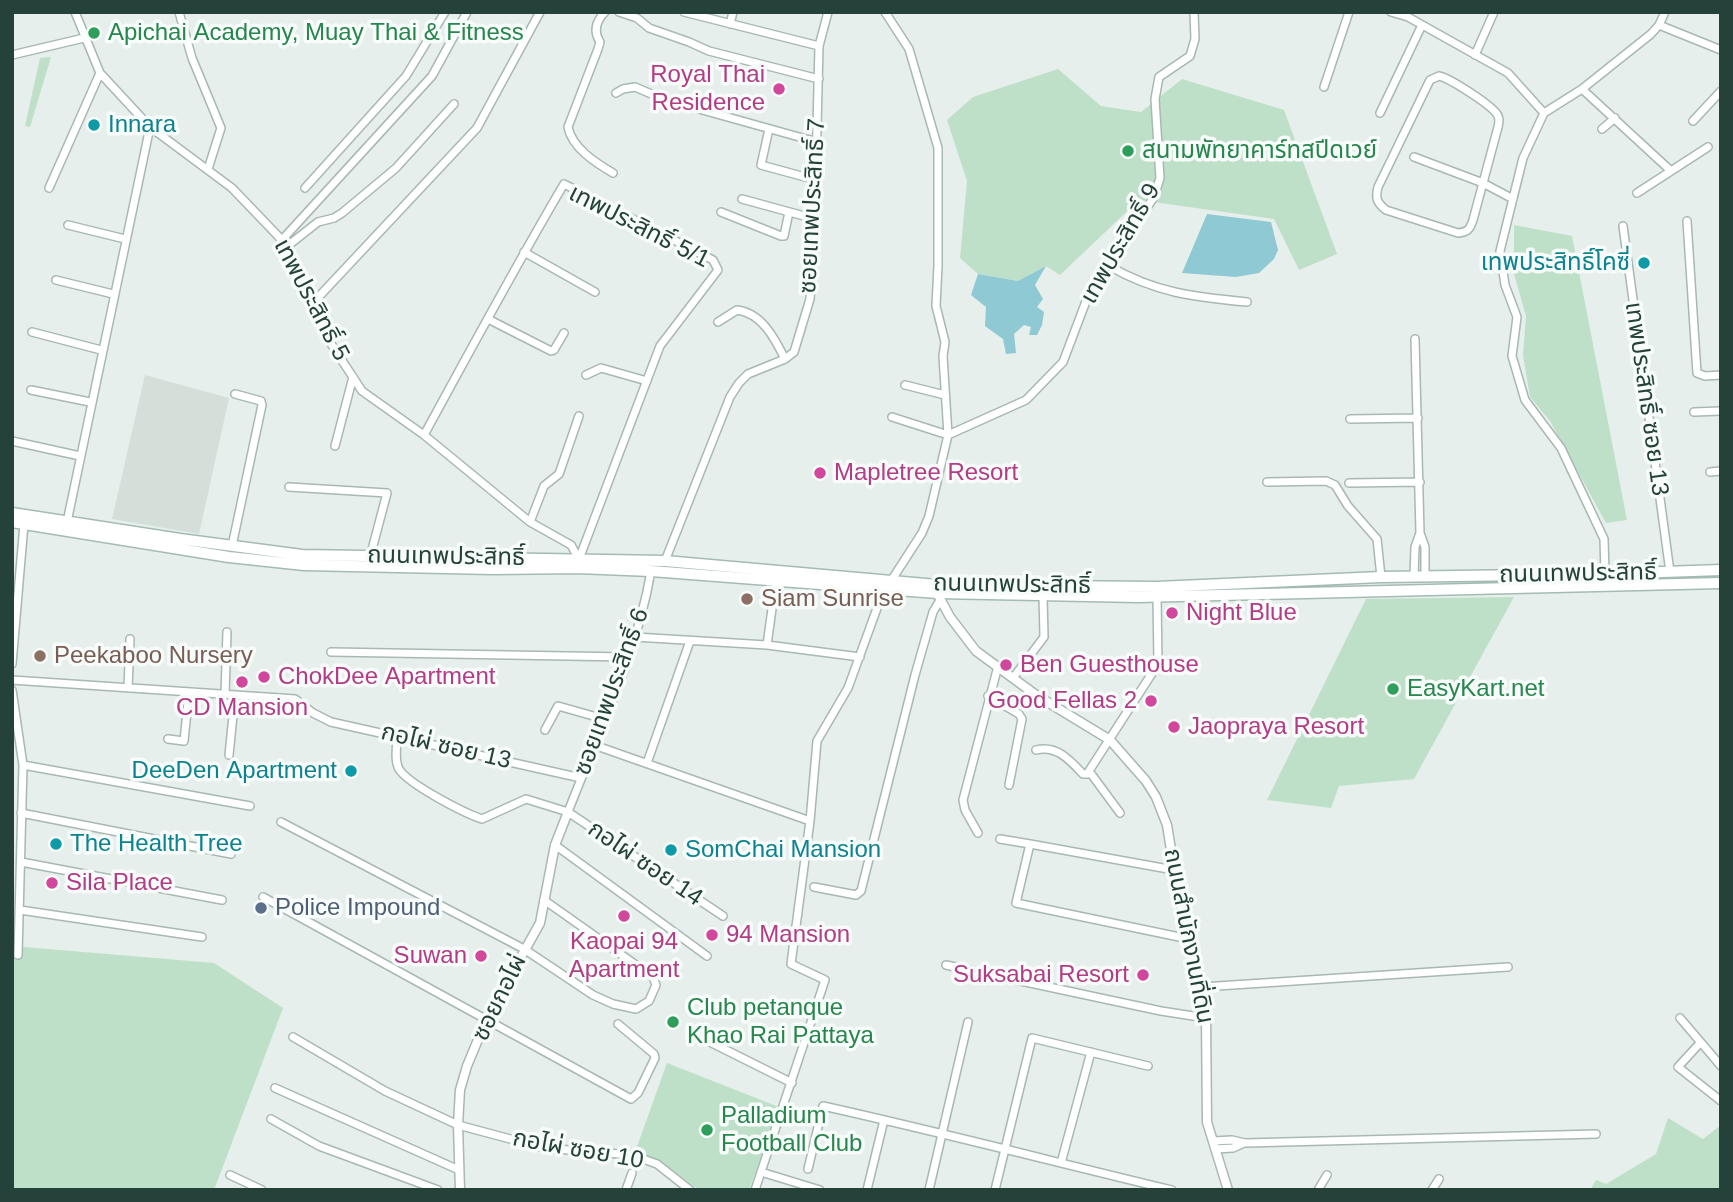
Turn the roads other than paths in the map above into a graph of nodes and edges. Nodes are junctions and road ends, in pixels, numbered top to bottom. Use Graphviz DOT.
graph roads {
  1 [pos="75,12"];
  2 [pos="179,12"];
  3 [pos="445,12"];
  4 [pos="467,12"];
  5 [pos="540,12"];
  6 [pos="605,12"];
  7 [pos="619,12"];
  8 [pos="733,12"];
  9 [pos="828,12"];
  10 [pos="885,12"];
  11 [pos="1194,12"];
  12 [pos="1349,12"];
  13 [pos="1391,12"];
  14 [pos="1494,12"];
  15 [pos="1665,12"];
  16 [pos="690,13"];
  17 [pos="730,24"];
  18 [pos="1422,25"];
  19 [pos="1659,25"];
  20 [pos="84,38"];
  21 [pos="819,46"];
  22 [pos="1721,50"];
  23 [pos="12,55"];
  24 [pos="1475,55"];
  25 [pos="100,74"];
  26 [pos="819,79"];
  27 [pos="1324,87"];
  28 [pos="1582,89"];
  29 [pos="1721,91"];
  30 [pos="616,93"];
  31 [pos="454,104"];
  32 [pos="1380,113"];
  33 [pos="1544,113"];
  34 [pos="1615,118"];
  35 [pos="1693,121"];
  36 [pos="150,127"];
  37 [pos="769,129"];
  38 [pos="1602,129"];
  39 [pos="817,142"];
  40 [pos="1708,147"];
  41 [pos="1414,157"];
  42 [pos="208,169"];
  43 [pos="1671,172"];
  44 [pos="613,173"];
  45 [pos="816,180"];
  46 [pos="1483,183"];
  47 [pos="49,188"];
  48 [pos="305,188"];
  49 [pos="1637,193"];
  50 [pos="742,199"];
  51 [pos="1513,199"];
  52 [pos="721,212"];
  53 [pos="789,212"];
  54 [pos="815,219"];
  55 [pos="1687,221"];
  56 [pos="68,225"];
  57 [pos="1623,226"];
  58 [pos="125,239"];
  59 [pos="283,244"];
  60 [pos="524,252"];
  61 [pos="1109,266"];
  62 [pos="56,280"];
  63 [pos="595,292"];
  64 [pos="113,294"];
  65 [pos="1247,302"];
  66 [pos="311,305"];
  67 [pos="488,319"];
  68 [pos="718,322"];
  69 [pos="32,332"];
  70 [pos="564,333"];
  71 [pos="1415,339"];
  72 [pos="101,350"];
  73 [pos="785,359"];
  74 [pos="586,375"];
  75 [pos="1721,375"];
  76 [pos="353,377"];
  77 [pos="647,381"];
  78 [pos="905,385"];
  79 [pos="31,390"];
  80 [pos="235,394"];
  81 [pos="945,395"];
  82 [pos="90,402"];
  83 [pos="1721,411"];
  84 [pos="1694,412"];
  85 [pos="579,416"];
  86 [pos="892,417"];
  87 [pos="1418,418"];
  88 [pos="1350,419"];
  89 [pos="424,435"];
  90 [pos="948,435"];
  91 [pos="12,441"];
  92 [pos="335,446"];
  93 [pos="80,456"];
  94 [pos="1721,471"];
  95 [pos="1710,472"];
  96 [pos="1267,481"];
  97 [pos="1349,482"];
  98 [pos="1420,482"];
  99 [pos="289,487"];
  100 [pos="12,513"];
  101 [pos="12,522"];
  102 [pos="67,522"];
  103 [pos="530,523"];
  104 [pos="24,524"];
  105 [pos="232,547"];
  106 [pos="370,557"];
  107 [pos="579,559"];
  108 [pos="665,561"];
  109 [pos="1721,570"];
  110 [pos="651,571"];
  111 [pos="1670,572"];
  112 [pos="1605,575"];
  113 [pos="1420,576"];
  114 [pos="1381,577"];
  115 [pos="776,580"];
  116 [pos="1721,583"];
  117 [pos="888,585"];
  118 [pos="938,592"];
  119 [pos="1043,596"];
  120 [pos="1157,596"];
  121 [pos="227,632"];
  122 [pos="635,637"];
  123 [pos="130,639"];
  124 [pos="690,641"];
  125 [pos="767,645"];
  126 [pos="331,652"];
  127 [pos="628,657"];
  128 [pos="860,657"];
  129 [pos="12,664"];
  130 [pos="998,666"];
  131 [pos="1013,678"];
  132 [pos="12,680"];
  133 [pos="128,688"];
  134 [pos="12,690"];
  135 [pos="189,692"];
  136 [pos="225,695"];
  137 [pos="235,696"];
  138 [pos="988,696"];
  139 [pos="604,719"];
  140 [pos="545,730"];
  141 [pos="397,736"];
  142 [pos="168,739"];
  143 [pos="1110,740"];
  144 [pos="594,745"];
  145 [pos="1036,750"];
  146 [pos="229,755"];
  147 [pos="647,763"];
  148 [pos="23,765"];
  149 [pos="1089,771"];
  150 [pos="581,778"];
  151 [pos="1009,785"];
  152 [pos="250,806"];
  153 [pos="568,812"];
  154 [pos="21,813"];
  155 [pos="1120,813"];
  156 [pos="810,821"];
  157 [pos="281,822"];
  158 [pos="978,833"];
  159 [pos="1000,839"];
  160 [pos="1030,844"];
  161 [pos="555,845"];
  162 [pos="230,854"];
  163 [pos="21,862"];
  164 [pos="1174,870"];
  165 [pos="814,887"];
  166 [pos="263,897"];
  167 [pos="222,900"];
  168 [pos="544,900"];
  169 [pos="20,910"];
  170 [pos="723,916"];
  171 [pos="202,937"];
  172 [pos="1189,939"];
  173 [pos="524,949"];
  174 [pos="18,955"];
  175 [pos="707,956"];
  176 [pos="946,964"];
  177 [pos="1508,967"];
  178 [pos="1202,987"];
  179 [pos="487,1018"];
  180 [pos="1206,1018"];
  181 [pos="1680,1018"];
  182 [pos="968,1022"];
  183 [pos="618,1024"];
  184 [pos="293,1037"];
  185 [pos="708,1041"];
  186 [pos="1700,1043"];
  187 [pos="1091,1052"];
  188 [pos="1148,1066"];
  189 [pos="1721,1066"];
  190 [pos="792,1083"];
  191 [pos="275,1088"];
  192 [pos="1719,1095"];
  193 [pos="271,1119"];
  194 [pos="884,1120"];
  195 [pos="458,1125"];
  196 [pos="942,1132"];
  197 [pos="1596,1134"];
  198 [pos="1214,1145"];
  199 [pos="1005,1151"];
  200 [pos="1061,1163"];
  201 [pos="808,1169"];
  202 [pos="459,1170"];
  203 [pos="761,1172"];
  204 [pos="632,1173"];
  205 [pos="230,1175"];
  206 [pos="1326,1175"];
  207 [pos="1438,1179"];
  208 [pos="262,1190"];
  209 [pos="438,1190"];
  210 [pos="460,1190"];
  211 [pos="626,1190"];
  212 [pos="690,1190"];
  213 [pos="755,1190"];
  214 [pos="820,1190"];
  215 [pos="867,1190"];
  216 [pos="929,1190"];
  217 [pos="995,1190"];
  218 [pos="1172,1190"];
  219 [pos="1228,1190"];
  220 [pos="1318,1190"];
  221 [pos="1432,1190"];
  1 -- 20 [label="street, เทพประสิทธิ์ 5"];
  2 -- 42 [label="street"];
  3 -- 48 [label="street"];
  4 -- 59 [label="street"];
  5 -- 66 [label="street"];
  6 -- 44 [label="street"];
  7 -- 26 [label="street"];
  8 -- 17 [label="street"];
  9 -- 21 [label="street, ซอยเทพประสิทธิ์ 7"];
  10 -- 81 [label="street"];
  11 -- 61 [label="street, เทพประสิทธิ์ 9"];
  12 -- 27 [label="street"];
  13 -- 18 [label="street"];
  14 -- 24 [label="street"];
  15 -- 19 [label="street"];
  16 -- 17 [label="street"];
  17 -- 21 [label="street"];
  18 -- 24 [label="street"];
  18 -- 32 [label="street"];
  19 -- 22 [label="street"];
  19 -- 28 [label="street"];
  20 -- 23 [label="street"];
  20 -- 25 [label="street, เทพประสิทธิ์ 5"];
  21 -- 26 [label="street, ซอยเทพประสิทธิ์ 7"];
  24 -- 33 [label="street"];
  25 -- 36 [label="street, เทพประสิทธิ์ 5"];
  25 -- 47 [label="street"];
  26 -- 39 [label="street, ซอยเทพประสิทธิ์ 7"];
  28 -- 33 [label="street"];
  28 -- 34 [label="street"];
  29 -- 35 [label="street"];
  30 -- 37 [label="street"];
  31 -- 59 [label="street"];
  33 -- 51 [label="street"];
  34 -- 38 [label="street"];
  34 -- 43 [label="street"];
  36 -- 42 [label="street, เทพประสิทธิ์ 5"];
  36 -- 58 [label="street"];
  37 -- 39 [label="street"];
  37 -- 45 [label="street"];
  39 -- 45 [label="street, ซอยเทพประสิทธิ์ 7"];
  40 -- 43 [label="street"];
  41 -- 46 [label="street"];
  42 -- 59 [label="street, เทพประสิทธิ์ 5"];
  43 -- 49 [label="street"];
  45 -- 54 [label="street, ซอยเทพประสิทธิ์ 7"];
  46 -- 46 [label="street"];
  46 -- 51 [label="street"];
  50 -- 53 [label="street"];
  51 -- 112 [label="street"];
  52 -- 53 [label="street"];
  53 -- 54 [label="street"];
  54 -- 73 [label="street, ซอยเทพประสิทธิ์ 7"];
  55 -- 75 [label="street"];
  56 -- 58 [label="street"];
  57 -- 111 [label="street, เทพประสิทธิ์ ซอย 13"];
  58 -- 64 [label="street"];
  59 -- 66 [label="street, เทพประสิทธิ์ 5"];
  60 -- 63 [label="street"];
  60 -- 67 [label="street, เทพประสิทธิ์ 5/1"];
  60 -- 77 [label="street, เทพประสิทธิ์ 5/1"];
  61 -- 65 [label="street"];
  61 -- 90 [label="street, เทพประสิทธิ์ 9"];
  62 -- 64 [label="street"];
  64 -- 72 [label="street"];
  66 -- 76 [label="street, เทพประสิทธิ์ 5"];
  67 -- 70 [label="street"];
  67 -- 89 [label="street, เทพประสิทธิ์ 5/1"];
  68 -- 73 [label="street"];
  69 -- 72 [label="street"];
  71 -- 87 [label="street"];
  72 -- 82 [label="street"];
  73 -- 108 [label="street"];
  74 -- 77 [label="street"];
  76 -- 89 [label="street, เทพประสิทธิ์ 5"];
  76 -- 92 [label="street"];
  77 -- 107 [label="street, เทพประสิทธิ์ 5/1"];
  78 -- 81 [label="street"];
  79 -- 82 [label="street"];
  80 -- 105 [label="street"];
  81 -- 90 [label="street"];
  82 -- 93 [label="street"];
  83 -- 84 [label="street"];
  85 -- 103 [label="street"];
  86 -- 90 [label="street"];
  87 -- 88 [label="street"];
  87 -- 98 [label="street"];
  89 -- 103 [label="street, เทพประสิทธิ์ 5"];
  90 -- 117 [label="street"];
  91 -- 93 [label="street"];
  93 -- 102 [label="street"];
  94 -- 95 [label="street"];
  96 -- 114 [label="street"];
  97 -- 98 [label="street"];
  98 -- 113 [label="street"];
  99 -- 106 [label="street"];
  100 -- 102 [label="main road, ถนนเทพประสิทธิ์"];
  101 -- 104 [label="main road, ถนนเทพประสิทธิ์"];
  102 -- 105 [label="main road, ถนนเทพประสิทธิ์"];
  103 -- 107 [label="street, เทพประสิทธิ์ 5"];
  104 -- 110 [label="main road, ถนนเทพประสิทธิ์"];
  104 -- 129 [label="street"];
  105 -- 106 [label="main road, ถนนเทพประสิทธิ์"];
  106 -- 107 [label="main road, ถนนเทพประสิทธิ์"];
  107 -- 108 [label="main road, ถนนเทพประสิทธิ์"];
  108 -- 110 [label="main road"];
  108 -- 117 [label="main road, ถนนเทพประสิทธิ์"];
  109 -- 111 [label="main road, ถนนเทพประสิทธิ์"];
  110 -- 115 [label="main road, ถนนเทพประสิทธิ์"];
  110 -- 122 [label="street, ซอยเทพประสิทธิ์ 6"];
  111 -- 112 [label="main road, ถนนเทพประสิทธิ์"];
  112 -- 113 [label="main road, ถนนเทพประสิทธิ์"];
  113 -- 114 [label="main road, ถนนเทพประสิทธิ์"];
  114 -- 118 [label="main road, ถนนเทพประสิทธิ์"];
  115 -- 117 [label="main road, ถนนเทพประสิทธิ์"];
  115 -- 125 [label="street"];
  116 -- 120 [label="main road, ถนนเทพประสิทธิ์"];
  117 -- 118 [label="main road, ถนนเทพประสิทธิ์"];
  117 -- 128 [label="street"];
  118 -- 119 [label="main road, ถนนเทพประสิทธิ์"];
  118 -- 130 [label="street, ถนนสำนักงานที่ดิน"];
  118 -- 165 [label="street"];
  119 -- 120 [label="main road, ถนนเทพประสิทธิ์"];
  119 -- 131 [label="street"];
  120 -- 143 [label="street"];
  121 -- 136 [label="street"];
  122 -- 124 [label="street"];
  122 -- 127 [label="street, ซอยเทพประสิทธิ์ 6"];
  123 -- 133 [label="street"];
  124 -- 125 [label="street"];
  124 -- 147 [label="street"];
  125 -- 128 [label="street"];
  126 -- 127 [label="street"];
  127 -- 139 [label="street, ซอยเทพประสิทธิ์ 6"];
  128 -- 156 [label="street"];
  130 -- 131 [label="street, ถนนสำนักงานที่ดิน"];
  130 -- 138 [label="street"];
  131 -- 143 [label="street, ถนนสำนักงานที่ดิน"];
  132 -- 133 [label="street, กอไผ่ ซอย 13"];
  133 -- 135 [label="street, กอไผ่ ซอย 13"];
  134 -- 148 [label="street"];
  135 -- 136 [label="street, กอไผ่ ซอย 13"];
  135 -- 142 [label="street"];
  136 -- 137 [label="street, กอไผ่ ซอย 13"];
  137 -- 141 [label="street, กอไผ่ ซอย 13"];
  137 -- 146 [label="street"];
  138 -- 151 [label="street"];
  138 -- 158 [label="street"];
  139 -- 140 [label="street"];
  139 -- 144 [label="street, ซอยเทพประสิทธิ์ 6"];
  141 -- 150 [label="street, กอไผ่ ซอย 13"];
  141 -- 153 [label="street, กอไผ่ ซอย 14"];
  143 -- 149 [label="street"];
  143 -- 164 [label="street, ถนนสำนักงานที่ดิน"];
  144 -- 147 [label="street"];
  144 -- 150 [label="street, ซอยเทพประสิทธิ์ 6"];
  145 -- 149 [label="street"];
  147 -- 156 [label="street"];
  148 -- 152 [label="street"];
  148 -- 154 [label="street"];
  149 -- 155 [label="street"];
  150 -- 153 [label="street, ซอยเทพประสิทธิ์ 6"];
  153 -- 161 [label="street, ซอยกอไผ่"];
  153 -- 170 [label="street, กอไผ่ ซอย 14"];
  154 -- 162 [label="street"];
  154 -- 163 [label="street"];
  156 -- 190 [label="street"];
  157 -- 173 [label="street"];
  159 -- 160 [label="street"];
  160 -- 164 [label="street"];
  160 -- 172 [label="street"];
  161 -- 168 [label="street, ซอยกอไผ่"];
  161 -- 175 [label="street"];
  163 -- 167 [label="street"];
  163 -- 169 [label="street"];
  164 -- 172 [label="street, ถนนสำนักงานที่ดิน"];
  166 -- 179 [label="street"];
  168 -- 173 [label="street, ซอยกอไผ่"];
  168 -- 173 [label="street"];
  169 -- 171 [label="street"];
  169 -- 174 [label="street"];
  172 -- 178 [label="street, ถนนสำนักงานที่ดิน"];
  173 -- 179 [label="street, ซอยกอไผ่"];
  176 -- 180 [label="street"];
  177 -- 178 [label="street"];
  178 -- 180 [label="street, ถนนสำนักงานที่ดิน"];
  179 -- 183 [label="street"];
  179 -- 195 [label="street, ซอยกอไผ่"];
  180 -- 198 [label="street, ถนนสำนักงานที่ดิน"];
  181 -- 186 [label="street"];
  182 -- 196 [label="street"];
  184 -- 195 [label="street, กอไผ่ ซอย 10"];
  185 -- 190 [label="street"];
  186 -- 189 [label="street"];
  186 -- 192 [label="street"];
  187 -- 188 [label="street"];
  187 -- 199 [label="street"];
  187 -- 200 [label="street"];
  190 -- 203 [label="street"];
  191 -- 202 [label="street"];
  193 -- 209 [label="street"];
  194 -- 196 [label="street"];
  194 -- 201 [label="street"];
  194 -- 215 [label="street"];
  195 -- 202 [label="street, ซอยกอไผ่"];
  195 -- 212 [label="street, กอไผ่ ซอย 10"];
  196 -- 199 [label="street"];
  196 -- 216 [label="street"];
  197 -- 198 [label="street"];
  198 -- 219 [label="street, ถนนสำนักงานที่ดิน"];
  199 -- 200 [label="street"];
  199 -- 217 [label="street"];
  200 -- 218 [label="street"];
  202 -- 210 [label="street, ซอยกอไผ่"];
  203 -- 213 [label="street"];
  203 -- 214 [label="street"];
  204 -- 211 [label="street"];
  205 -- 208 [label="street"];
  206 -- 220 [label="street"];
  207 -- 221 [label="street"];
}
